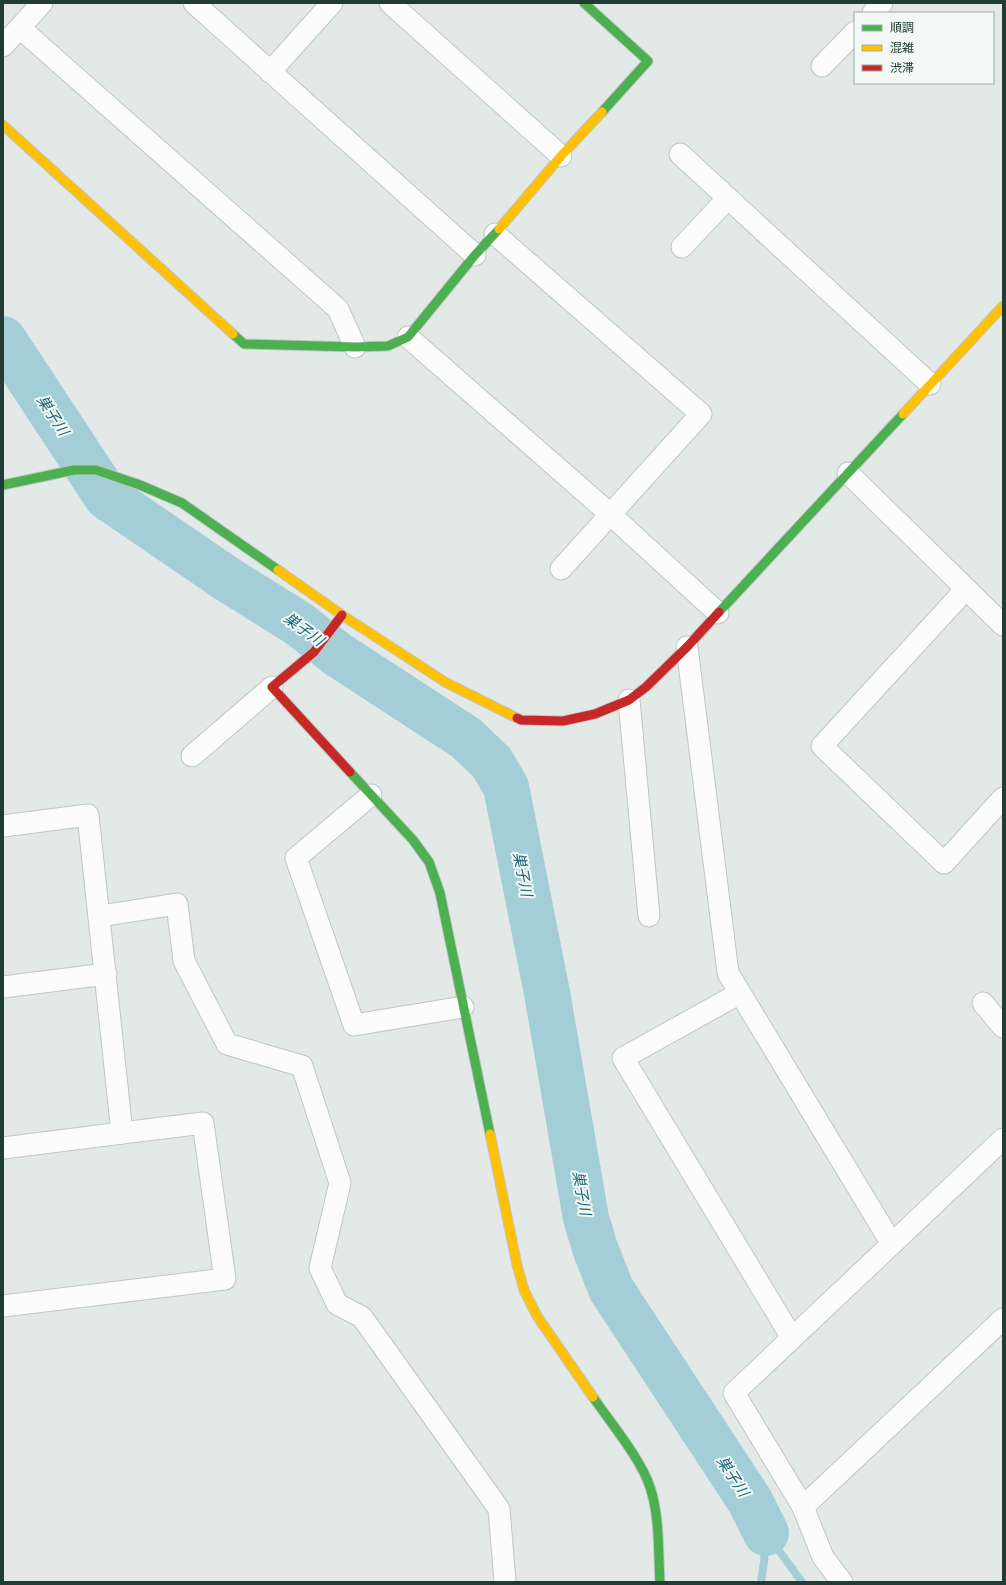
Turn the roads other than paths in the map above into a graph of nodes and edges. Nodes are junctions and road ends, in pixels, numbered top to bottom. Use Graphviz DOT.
graph roads {
  1 [pos="42,3"];
  2 [pos="194,3"];
  3 [pos="332,3"];
  4 [pos="390,3"];
  5 [pos="584,3"];
  6 [pos="882,3"];
  7 [pos="874,12"];
  8 [pos="20,28"];
  9 [pos="854,33"];
  10 [pos="3,46"];
  11 [pos="822,66"];
  12 [pos="270,72"];
  13 [pos="3,126"];
  14 [pos="680,154"];
  15 [pos="561,156"];
  16 [pos="728,198"];
  17 [pos="495,234"];
  18 [pos="682,247"];
  19 [pos="475,255"];
  20 [pos="1003,306"];
  21 [pos="408,337"];
  22 [pos="355,347"];
  23 [pos="930,384"];
  24 [pos="848,473"];
  25 [pos="3,485"];
  26 [pos="610,514"];
  27 [pos="561,570"];
  28 [pos="966,589"];
  29 [pos="718,613"];
  30 [pos="342,614"];
  31 [pos="1003,625"];
  32 [pos="687,647"];
  33 [pos="272,687"];
  34 [pos="629,700"];
  35 [pos="192,756"];
  36 [pos="371,794"];
  37 [pos="1003,798"];
  38 [pos="3,826"];
  39 [pos="100,916"];
  40 [pos="649,916"];
  41 [pos="106,974"];
  42 [pos="3,987"];
  43 [pos="740,993"];
  44 [pos="983,1003"];
  45 [pos="463,1007"];
  46 [pos="1003,1027"];
  47 [pos="122,1133"];
  48 [pos="1003,1139"];
  49 [pos="3,1148"];
  50 [pos="892,1244"];
  51 [pos="3,1306"];
  52 [pos="1003,1319"];
  53 [pos="792,1338"];
  54 [pos="803,1508"];
  55 [pos="505,1582"];
  56 [pos="660,1582"];
  57 [pos="842,1582"];
  1 -- 8 [label="street"];
  2 -- 12 [label="street"];
  3 -- 12 [label="street"];
  4 -- 15 [label="street"];
  5 -- 15 [label="street"];
  6 -- 7 [label="street"];
  8 -- 10 [label="street"];
  8 -- 22 [label="street"];
  9 -- 11 [label="street"];
  12 -- 19 [label="street"];
  13 -- 22 [label="street"];
  14 -- 16 [label="street"];
  15 -- 17 [label="street"];
  16 -- 18 [label="street"];
  16 -- 23 [label="street"];
  17 -- 19 [label="street"];
  17 -- 26 [label="street"];
  19 -- 21 [label="street"];
  20 -- 23 [label="street"];
  21 -- 22 [label="street"];
  21 -- 26 [label="street"];
  23 -- 24 [label="street"];
  24 -- 28 [label="street"];
  24 -- 29 [label="street"];
  25 -- 30 [label="street"];
  26 -- 27 [label="street"];
  26 -- 29 [label="street"];
  28 -- 31 [label="street"];
  28 -- 37 [label="street"];
  29 -- 32 [label="street"];
  30 -- 33 [label="street"];
  30 -- 34 [label="street"];
  32 -- 34 [label="street"];
  32 -- 43 [label="street"];
  33 -- 35 [label="street"];
  33 -- 36 [label="street"];
  34 -- 40 [label="street"];
  36 -- 45 [label="street"];
  36 -- 45 [label="street"];
  38 -- 39 [label="street"];
  39 -- 41 [label="street"];
  39 -- 55 [label="street"];
  41 -- 42 [label="street"];
  41 -- 47 [label="street"];
  43 -- 50 [label="street"];
  43 -- 53 [label="street"];
  44 -- 46 [label="street"];
  45 -- 56 [label="street"];
  47 -- 49 [label="street"];
  47 -- 51 [label="street"];
  48 -- 50 [label="street"];
  50 -- 53 [label="street"];
  52 -- 54 [label="street"];
  53 -- 54 [label="street"];
  54 -- 57 [label="street"];
}
